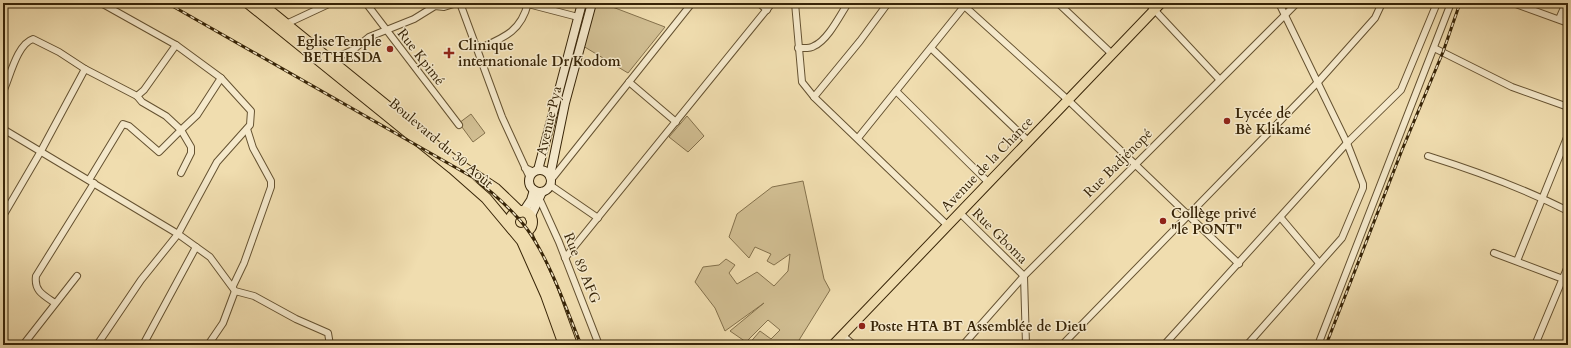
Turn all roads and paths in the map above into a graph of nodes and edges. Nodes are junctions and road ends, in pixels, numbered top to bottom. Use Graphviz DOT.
graph roads {
  1 [pos="101,3"];
  2 [pos="248,3"];
  3 [pos="260,3"];
  4 [pos="331,3"];
  5 [pos="366,3"];
  6 [pos="458,3"];
  7 [pos="582,3"];
  8 [pos="592,3"];
  9 [pos="692,3"];
  10 [pos="759,3"];
  11 [pos="772,3"];
  12 [pos="795,3"];
  13 [pos="848,3"];
  14 [pos="888,3"];
  15 [pos="1058,3"];
  16 [pos="1148,3"];
  17 [pos="1280,3"];
  18 [pos="1297,3"];
  19 [pos="1382,3"];
  20 [pos="1437,3"];
  21 [pos="1451,3"];
  22 [pos="1513,3"];
  23 [pos="1566,3"];
  24 [pos="528,4"];
  25 [pos="964,4"];
  26 [pos="434,5"];
  27 [pos="1158,7"];
  28 [pos="767,10"];
  29 [pos="1285,15"];
  30 [pos="578,17"];
  31 [pos="1559,19"];
  32 [pos="1568,23"];
  33 [pos="286,24"];
  34 [pos="386,31"];
  35 [pos="176,45"];
  36 [pos="798,48"];
  37 [pos="931,48"];
  38 [pos="1434,48"];
  39 [pos="478,49"];
  40 [pos="1112,54"];
  41 [pos="331,60"];
  42 [pos="85,69"];
  43 [pos="221,78"];
  44 [pos="1219,79"];
  45 [pos="629,82"];
  46 [pos="1318,82"];
  47 [pos="896,91"];
  48 [pos="3,92"];
  49 [pos="137,96"];
  50 [pos="814,97"];
  51 [pos="1068,100"];
  52 [pos="1568,107"];
  53 [pos="676,122"];
  54 [pos="459,125"];
  55 [pos="3,129"];
  56 [pos="247,129"];
  57 [pos="181,130"];
  58 [pos="1568,135"];
  59 [pos="858,138"];
  60 [pos="1028,141"];
  61 [pos="1347,143"];
  62 [pos="41,151"];
  63 [pos="1428,156"];
  64 [pos="1134,164"];
  65 [pos="181,173"];
  66 [pos="534,173"];
  67 [pos="551,180"];
  68 [pos="91,182"];
  69 [pos="988,182"];
  70 [pos="538,191"];
  71 [pos="1542,198"];
  72 [pos="540,200"];
  73 [pos="1568,211"];
  74 [pos="960,213"];
  75 [pos="525,214"];
  76 [pos="1187,215"];
  77 [pos="3,216"];
  78 [pos="598,218"];
  79 [pos="1281,218"];
  80 [pos="947,225"];
  81 [pos="512,227"];
  82 [pos="526,232"];
  83 [pos="178,234"];
  84 [pos="196,247"];
  85 [pos="1494,253"];
  86 [pos="565,258"];
  87 [pos="1517,261"];
  88 [pos="1319,263"];
  89 [pos="1239,264"];
  90 [pos="1568,266"];
  91 [pos="77,276"];
  92 [pos="1024,276"];
  93 [pos="1563,279"];
  94 [pos="234,288"];
  95 [pos="55,303"];
  96 [pos="842,335"];
  97 [pos="1319,343"];
  98 [pos="23,345"];
  99 [pos="98,345"];
  100 [pos="143,345"];
  101 [pos="208,345"];
  102 [pos="330,345"];
  103 [pos="564,345"];
  104 [pos="572,345"];
  105 [pos="599,345"];
  106 [pos="833,345"];
  107 [pos="854,345"];
  108 [pos="963,345"];
  109 [pos="1026,345"];
  110 [pos="1062,345"];
  111 [pos="1164,345"];
  112 [pos="1247,345"];
  113 [pos="1535,345"];
  1 -- 35 [label="street"];
  2 -- 81 [label="highway, Boulevard du 30 Août"];
  3 -- 33 [label="highway, Boulevard du 30 Août"];
  4 -- 33 [label="street"];
  5 -- 34 [label="street, Rue Kpimé"];
  6 -- 26 [label="street"];
  6 -- 39 [label="street"];
  7 -- 30 [label="main road, Avenue Pya"];
  8 -- 67 [label="main road, Avenue Pya"];
  9 -- 45 [label="street"];
  10 -- 28 [label="street"];
  11 -- 28 [label="street"];
  12 -- 36 [label="street"];
  13 -- 36 [label="street"];
  14 -- 50 [label="street"];
  15 -- 40 [label="street"];
  16 -- 27 [label="street"];
  17 -- 29 [label="street"];
  18 -- 29 [label="street, Rue Badjénopé"];
  19 -- 46 [label="street"];
  20 -- 61 [label="street"];
  21 -- 38 [label="street"];
  22 -- 31 [label="street"];
  23 -- 31 [label="street"];
  24 -- 30 [label="street"];
  24 -- 39 [label="street"];
  25 -- 37 [label="street"];
  25 -- 51 [label="street"];
  26 -- 34 [label="street"];
  27 -- 40 [label="main road, Avenue de la Chance"];
  27 -- 44 [label="street"];
  28 -- 53 [label="street"];
  29 -- 44 [label="street, Rue Badjénopé"];
  29 -- 46 [label="street"];
  30 -- 66 [label="main road, Avenue Pya"];
  31 -- 32 [label="street"];
  33 -- 41 [label="highway, Boulevard du 30 Août"];
  34 -- 41 [label="street"];
  34 -- 54 [label="street, Rue Kpimé"];
  35 -- 43 [label="street"];
  35 -- 49 [label="street"];
  36 -- 50 [label="street"];
  37 -- 47 [label="street"];
  37 -- 60 [label="street"];
  38 -- 52 [label="street"];
  38 -- 97 [label="street"];
  39 -- 66 [label="street"];
  40 -- 51 [label="main road, Avenue de la Chance"];
  41 -- 75 [label="highway, Boulevard du 30 Août"];
  42 -- 48 [label="street"];
  42 -- 49 [label="street"];
  42 -- 62 [label="street"];
  43 -- 56 [label="street"];
  43 -- 57 [label="street"];
  44 -- 64 [label="street, Rue Badjénopé"];
  45 -- 53 [label="street"];
  45 -- 67 [label="street"];
  46 -- 61 [label="street"];
  46 -- 76 [label="street"];
  47 -- 59 [label="street"];
  47 -- 69 [label="street"];
  49 -- 57 [label="street"];
  50 -- 59 [label="street"];
  51 -- 60 [label="main road, Avenue de la Chance"];
  51 -- 64 [label="street"];
  53 -- 78 [label="street"];
  55 -- 62 [label="street"];
  56 -- 83 [label="street"];
  56 -- 94 [label="street"];
  57 -- 65 [label="street"];
  57 -- 68 [label="street"];
  58 -- 71 [label="street"];
  59 -- 80 [label="street"];
  60 -- 69 [label="main road, Avenue de la Chance"];
  61 -- 79 [label="street"];
  61 -- 88 [label="street"];
  62 -- 68 [label="street"];
  62 -- 77 [label="street"];
  63 -- 71 [label="street"];
  64 -- 76 [label="street"];
  64 -- 92 [label="street, Rue Badjénopé"];
  66 -- 67 [label="main road"];
  66 -- 70 [label="main road"];
  67 -- 70 [label="main road"];
  67 -- 78 [label="street"];
  68 -- 83 [label="street"];
  68 -- 95 [label="street"];
  69 -- 74 [label="main road, Avenue de la Chance"];
  70 -- 72 [label="main road"];
  70 -- 75 [label="main road"];
  71 -- 73 [label="street"];
  71 -- 87 [label="street"];
  72 -- 75 [label="main road"];
  72 -- 86 [label="street, Rue 89 AFG"];
  74 -- 80 [label="main road, Avenue de la Chance"];
  74 -- 92 [label="street, Rue Gboma"];
  75 -- 81 [label="highway"];
  75 -- 82 [label="highway"];
  76 -- 89 [label="street"];
  76 -- 110 [label="street"];
  78 -- 86 [label="street"];
  79 -- 88 [label="street"];
  79 -- 89 [label="street"];
  80 -- 96 [label="main road, Avenue de la Chance"];
  81 -- 82 [label="highway"];
  81 -- 103 [label="highway, Boulevard du 30 Août"];
  82 -- 104 [label="highway"];
  83 -- 84 [label="street"];
  83 -- 99 [label="street"];
  84 -- 94 [label="street"];
  84 -- 100 [label="street"];
  85 -- 87 [label="street"];
  86 -- 105 [label="street, Rue 89 AFG"];
  87 -- 93 [label="street"];
  88 -- 112 [label="street"];
  89 -- 111 [label="street"];
  90 -- 93 [label="street"];
  91 -- 95 [label="street"];
  92 -- 108 [label="street, Rue Badjénopé"];
  92 -- 109 [label="street"];
  93 -- 113 [label="street"];
  94 -- 101 [label="street"];
  94 -- 102 [label="street"];
  95 -- 98 [label="street"];
  96 -- 106 [label="main road, Avenue de la Chance"];
  96 -- 107 [label="street"];
}
